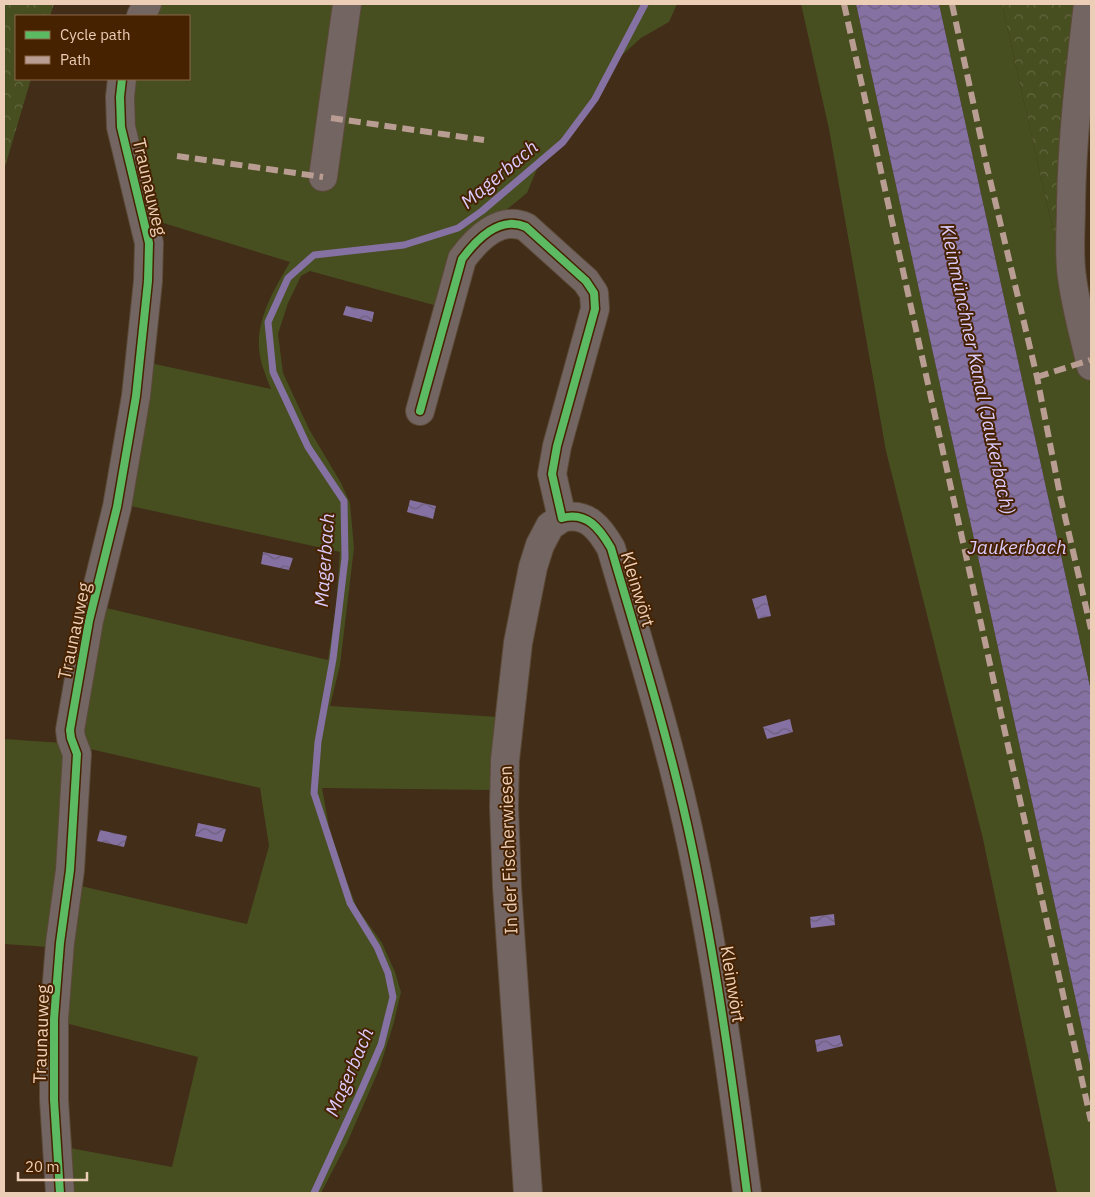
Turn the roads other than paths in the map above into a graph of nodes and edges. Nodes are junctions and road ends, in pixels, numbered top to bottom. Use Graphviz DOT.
graph roads {
  1 [pos="347,4"];
  2 [pos="1089,4"];
  3 [pos="122,80"];
  4 [pos="323,177"];
  5 [pos="1091,366"];
  6 [pos="420,411"];
  7 [pos="562,518"];
  8 [pos="60,1193"];
  9 [pos="528,1193"];
  10 [pos="747,1193"];
  1 -- 4 [label="street"];
  2 -- 5 [label="street"];
  3 -- 8 [label="street, Traunauweg"];
  6 -- 7 [label="street"];
  7 -- 9 [label="street, In der Fischerwiesen"];
  7 -- 10 [label="street, Kleinwört"];
}
